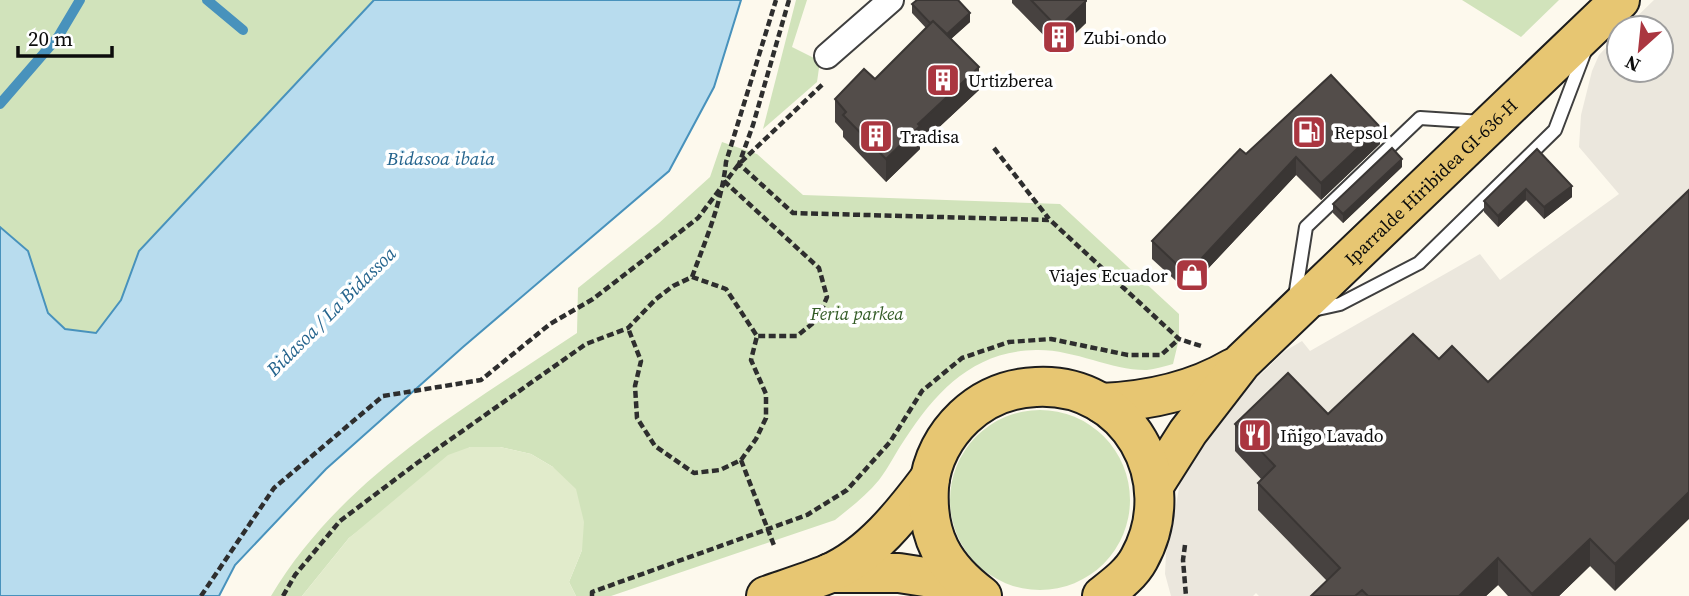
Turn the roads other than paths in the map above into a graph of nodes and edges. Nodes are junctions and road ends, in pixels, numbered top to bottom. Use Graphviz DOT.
graph roads {
  1 [pos="891,0"];
  2 [pos="1608,12"];
  3 [pos="827,57"];
  4 [pos="1493,123"];
  5 [pos="1292,315"];
  6 [pos="1242,362"];
  7 [pos="1101,403"];
  8 [pos="930,478"];
  9 [pos="1155,484"];
  10 [pos="830,573"];
  11 [pos="973,589"];
  12 [pos="1119,591"];
  13 [pos="766,596"];
  1 -- 3 [label="street"];
  2 -- 4 [label="main road, Iparralde Hiribidea GI-636-H"];
  2 -- 5 [label="lane"];
  4 -- 5 [label="main road, Iparralde Hiribidea GI-636-H"];
  4 -- 5 [label="lane"];
  5 -- 6 [label="main road, Iparralde Hiribidea GI-636-H"];
  6 -- 7 [label="main road, Iparralde Hiribidea GI-636-H"];
  6 -- 9 [label="main road, Iparralde Hiribidea GI-636-H"];
  7 -- 8 [label="main road, Iparralde Hiribidea GI-636-H"];
  7 -- 9 [label="main road, Iparralde Hiribidea GI-636-H"];
  8 -- 10 [label="main road, Iparralde Hiribidea GI-636-H"];
  8 -- 11 [label="main road, Iparralde Hiribidea GI-636-H"];
  9 -- 12 [label="main road, Iparralde Hiribidea GI-636-H"];
  10 -- 11 [label="main road, Iparralde Hiribidea GI-636-H"];
  10 -- 13 [label="main road, Iparralde Hiribidea GI-636-H"];
}
